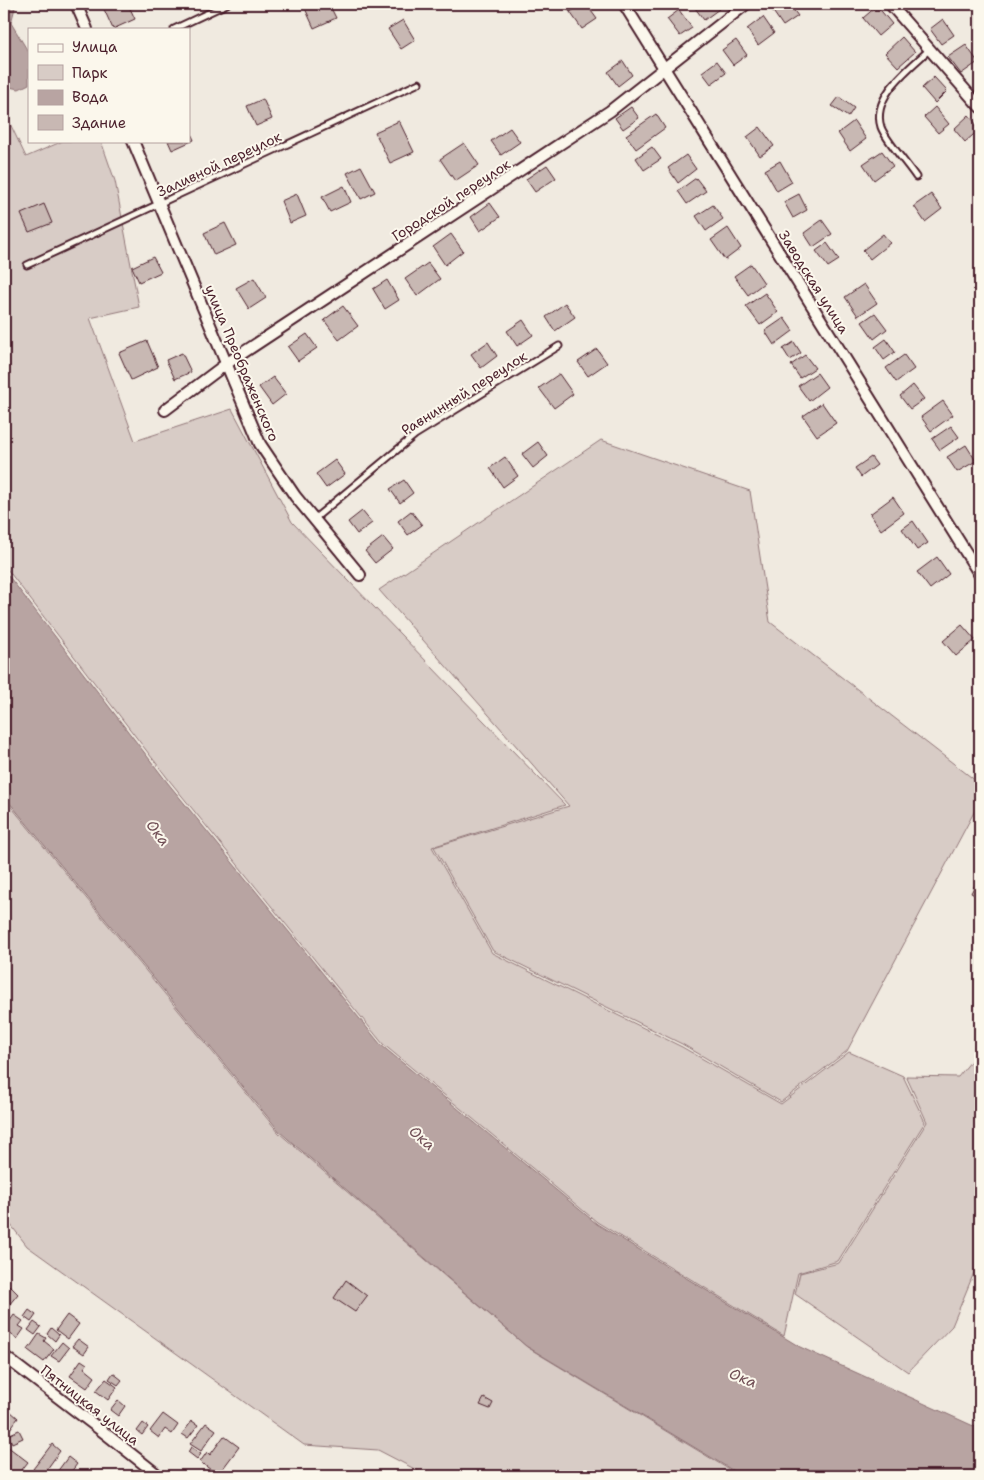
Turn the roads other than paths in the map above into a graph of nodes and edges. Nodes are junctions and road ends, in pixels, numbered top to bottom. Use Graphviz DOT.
graph roads {
  1 [pos="76,4"];
  2 [pos="227,4"];
  3 [pos="624,4"];
  4 [pos="746,4"];
  5 [pos="890,4"];
  6 [pos="87,28"];
  7 [pos="176,28"];
  8 [pos="930,50"];
  9 [pos="665,68"];
  10 [pos="419,83"];
  11 [pos="980,107"];
  12 [pos="133,142"];
  13 [pos="916,177"];
  14 [pos="160,204"];
  15 [pos="27,265"];
  16 [pos="560,346"];
  17 [pos="226,364"];
  18 [pos="165,410"];
  19 [pos="314,519"];
  20 [pos="360,575"];
  21 [pos="980,575"];
  22 [pos="4,1356"];
  23 [pos="159,1476"];
  1 -- 6 [label="street"];
  2 -- 7 [label="lane"];
  3 -- 9 [label="street, Заводская улица"];
  4 -- 9 [label="street, Городской переулок"];
  5 -- 8 [label="street"];
  8 -- 11 [label="street"];
  8 -- 13 [label="lane"];
  9 -- 17 [label="street, Городской переулок"];
  9 -- 21 [label="street, Заводская улица"];
  10 -- 14 [label="lane, Заливной переулок"];
  12 -- 14 [label="street, улица Преображенского"];
  14 -- 15 [label="lane, Заливной переулок"];
  14 -- 17 [label="street, улица Преображенского"];
  16 -- 19 [label="lane, Равнинный переулок"];
  17 -- 18 [label="street, Городской переулок"];
  17 -- 19 [label="street, улица Преображенского"];
  19 -- 20 [label="street, улица Преображенского"];
  22 -- 23 [label="street, Пятницкая улица"];
}
